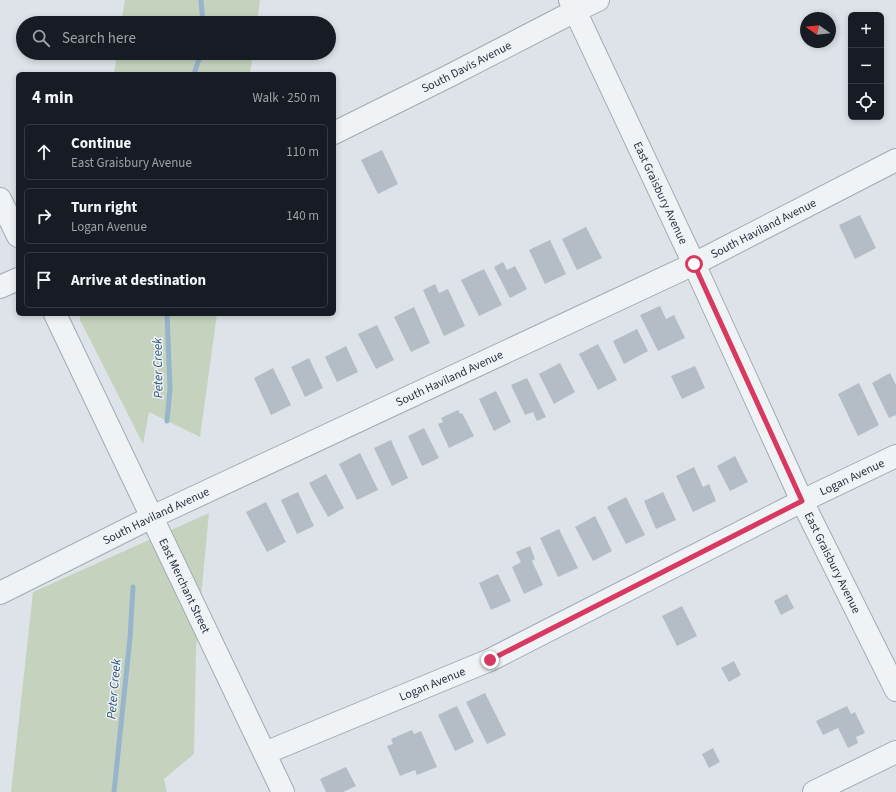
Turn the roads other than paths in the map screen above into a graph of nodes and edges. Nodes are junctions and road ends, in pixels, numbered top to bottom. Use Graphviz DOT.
graph roads {
  1 [pos="598,0"];
  2 [pos="572,5"];
  3 [pos="336,132"];
  4 [pos="896,160"];
  5 [pos="0,199"];
  6 [pos="16,232"];
  7 [pos="694,264"];
  8 [pos="16,280"];
  9 [pos="0,287"];
  10 [pos="56,316"];
  11 [pos="896,456"];
  12 [pos="802,501"];
  13 [pos="152,516"];
  14 [pos="0,593"];
  15 [pos="896,690"];
  16 [pos="896,752"];
  17 [pos="265,753"];
  18 [pos="283,792"];
  19 [pos="814,792"];
  1 -- 2 [label="street, South Davis Avenue"];
  2 -- 3 [label="street, South Davis Avenue"];
  2 -- 7 [label="street, East Graisbury Avenue"];
  4 -- 7 [label="street, South Haviland Avenue"];
  5 -- 6 [label="street"];
  7 -- 12 [label="street, East Graisbury Avenue"];
  7 -- 13 [label="street, South Haviland Avenue"];
  8 -- 9 [label="street"];
  10 -- 13 [label="street, East Merchant Street"];
  11 -- 12 [label="street, Logan Avenue"];
  12 -- 15 [label="street, East Graisbury Avenue"];
  12 -- 17 [label="street, Logan Avenue"];
  13 -- 14 [label="street, South Haviland Avenue"];
  13 -- 17 [label="street, East Merchant Street"];
  16 -- 19 [label="street"];
  17 -- 18 [label="street, East Merchant Street"];
}
